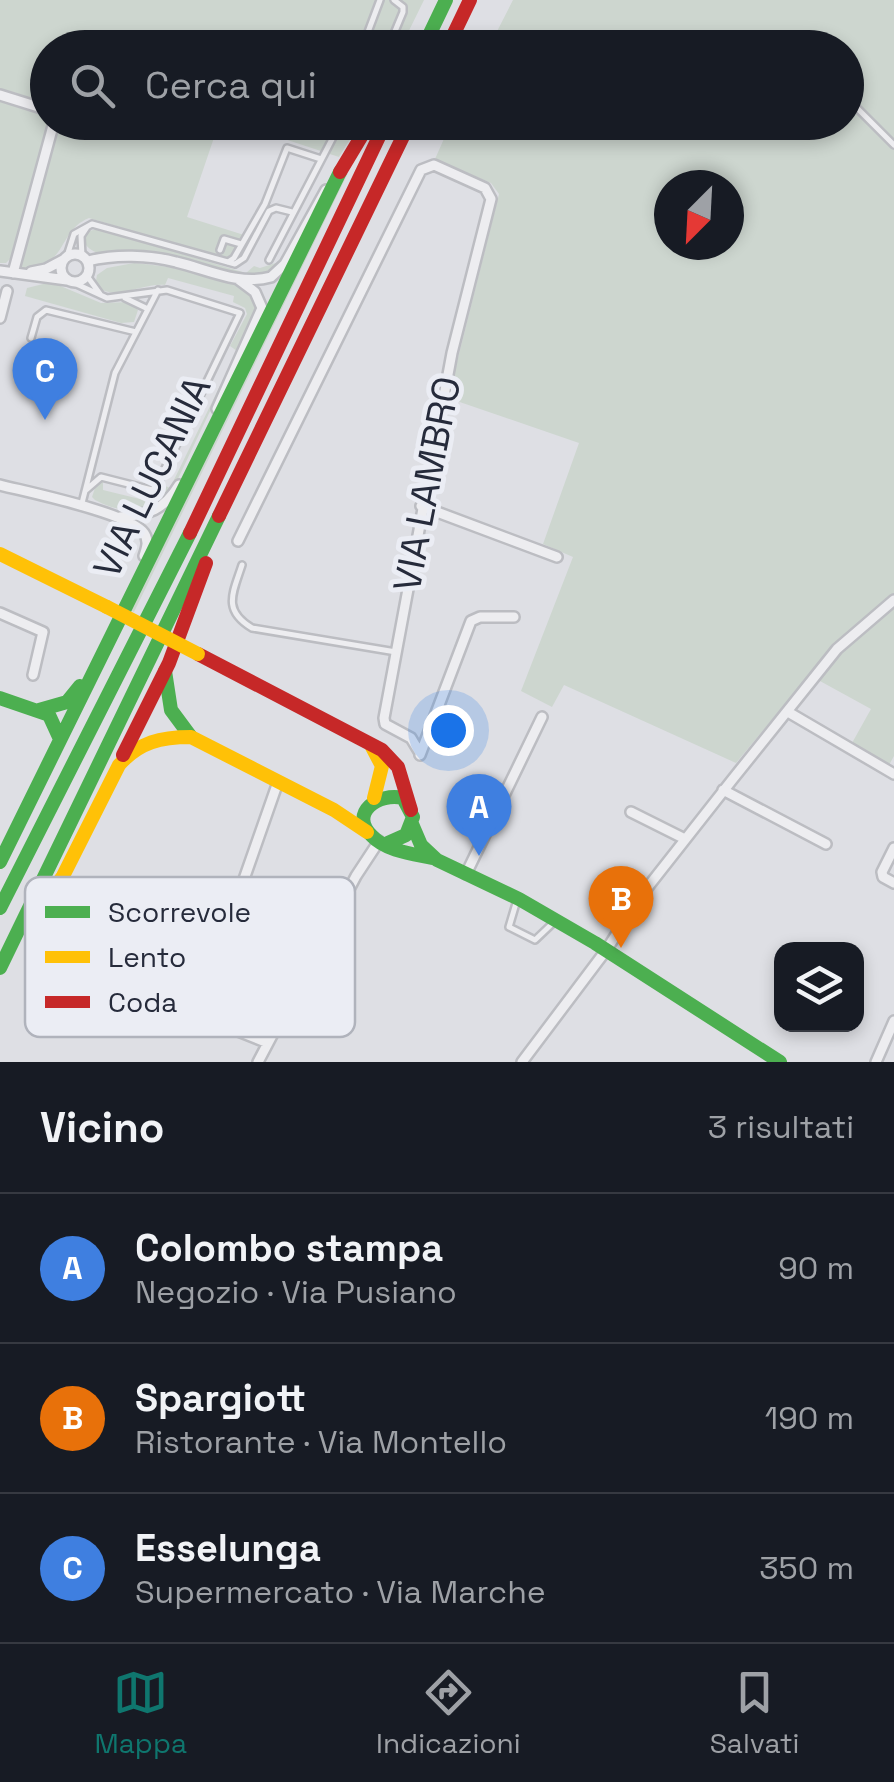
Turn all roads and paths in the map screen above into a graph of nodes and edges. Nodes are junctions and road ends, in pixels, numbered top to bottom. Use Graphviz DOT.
graph roads {
  1 [pos="380,0"];
  2 [pos="394,0"];
  3 [pos="434,0"];
  4 [pos="446,0"];
  5 [pos="470,0"];
  6 [pos="369,30"];
  7 [pos="396,30"];
  8 [pos="419,30"];
  9 [pos="432,30"];
  10 [pos="456,30"];
  11 [pos="0,95"];
  12 [pos="30,104"];
  13 [pos="864,115"];
  14 [pos="49,140"];
  15 [pos="332,140"];
  16 [pos="359,140"];
  17 [pos="377,140"];
  18 [pos="401,140"];
  19 [pos="894,146"];
  20 [pos="321,160"];
  21 [pos="340,172"];
  22 [pos="292,212"];
  23 [pos="92,224"];
  24 [pos="241,244"];
  25 [pos="220,250"];
  26 [pos="66,257"];
  27 [pos="269,260"];
  28 [pos="226,264"];
  29 [pos="86,266"];
  30 [pos="0,271"];
  31 [pos="13,273"];
  32 [pos="238,279"];
  33 [pos="70,281"];
  34 [pos="158,290"];
  35 [pos="8,291"];
  36 [pos="107,298"];
  37 [pos="122,298"];
  38 [pos="148,310"];
  39 [pos="0,318"];
  40 [pos="136,332"];
  41 [pos="31,338"];
  42 [pos="212,427"];
  43 [pos="0,484"];
  44 [pos="86,490"];
  45 [pos="421,506"];
  46 [pos="81,507"];
  47 [pos="120,518"];
  48 [pos="217,519"];
  49 [pos="238,541"];
  50 [pos="0,554"];
  51 [pos="557,557"];
  52 [pos="242,565"];
  53 [pos="131,594"];
  54 [pos="894,600"];
  55 [pos="0,613"];
  56 [pos="514,616"];
  57 [pos="112,634"];
  58 [pos="396,652"];
  59 [pos="164,671"];
  60 [pos="33,675"];
  61 [pos="0,698"];
  62 [pos="39,710"];
  63 [pos="788,712"];
  64 [pos="542,717"];
  65 [pos="190,737"];
  66 [pos="60,740"];
  67 [pos="369,742"];
  68 [pos="119,764"];
  69 [pos="894,774"];
  70 [pos="278,782"];
  71 [pos="723,790"];
  72 [pos="370,802"];
  73 [pos="334,810"];
  74 [pos="631,812"];
  75 [pos="412,817"];
  76 [pos="685,839"];
  77 [pos="376,840"];
  78 [pos="826,844"];
  79 [pos="894,848"];
  80 [pos="438,860"];
  81 [pos="0,862"];
  82 [pos="466,874"];
  83 [pos="45,877"];
  84 [pos="62,877"];
  85 [pos="245,877"];
  86 [pos="355,879"];
  87 [pos="894,884"];
  88 [pos="518,898"];
  89 [pos="0,908"];
  90 [pos="25,919"];
  91 [pos="557,919"];
  92 [pos="25,925"];
  93 [pos="20,929"];
  94 [pos="607,949"];
  95 [pos="0,968"];
  96 [pos="894,1022"];
  97 [pos="253,1037"];
  98 [pos="271,1037"];
  99 [pos="268,1043"];
  100 [pos="258,1062"];
  101 [pos="522,1062"];
  102 [pos="780,1062"];
  103 [pos="876,1062"];
  1 -- 6 [label="lane"];
  2 -- 7 [label="lane"];
  3 -- 8 [label="main road"];
  4 -- 9 [label="main road"];
  5 -- 10 [label="main road"];
  11 -- 12 [label="street"];
  13 -- 19 [label="lane"];
  14 -- 31 [label="street"];
  15 -- 20 [label="lane"];
  16 -- 21 [label="main road, VIA LUCANIA"];
  17 -- 89 [label="main road"];
  18 -- 48 [label="main road"];
  20 -- 22 [label="lane"];
  20 -- 24 [label="lane"];
  21 -- 32 [label="street"];
  21 -- 42 [label="main road, VIA LUCANIA"];
  22 -- 27 [label="lane"];
  22 -- 28 [label="lane"];
  23 -- 26 [label="lane"];
  23 -- 28 [label="lane"];
  23 -- 29 [label="lane"];
  24 -- 25 [label="lane"];
  24 -- 28 [label="lane"];
  26 -- 29 [label="street"];
  26 -- 31 [label="street"];
  26 -- 33 [label="street"];
  29 -- 32 [label="street"];
  29 -- 33 [label="street"];
  29 -- 36 [label="lane"];
  30 -- 31 [label="street"];
  31 -- 33 [label="street"];
  32 -- 42 [label="street"];
  33 -- 36 [label="lane"];
  34 -- 37 [label="lane"];
  34 -- 38 [label="lane"];
  34 -- 44 [label="lane"];
  35 -- 39 [label="street"];
  36 -- 37 [label="lane"];
  37 -- 38 [label="lane"];
  38 -- 40 [label="lane"];
  40 -- 41 [label="lane"];
  40 -- 44 [label="lane"];
  42 -- 47 [label="street"];
  42 -- 53 [label="main road, VIA LUCANIA"];
  43 -- 46 [label="street"];
  44 -- 46 [label="lane"];
  45 -- 49 [label="street, VIA LAMBRO"];
  45 -- 51 [label="street"];
  45 -- 58 [label="street, VIA LAMBRO"];
  46 -- 47 [label="street"];
  47 -- 53 [label="street"];
  48 -- 59 [label="main road"];
  48 -- 83 [label="main road"];
  50 -- 67 [label="main road, bridge"];
  52 -- 58 [label="lane"];
  53 -- 57 [label="main road, VIA LUCANIA"];
  54 -- 63 [label="street"];
  55 -- 60 [label="street"];
  56 -- 58 [label="street, VIA LAMBRO"];
  57 -- 62 [label="main road"];
  57 -- 66 [label="main road, VIA LUCANIA"];
  59 -- 65 [label="main road"];
  59 -- 68 [label="main road"];
  61 -- 62 [label="main road"];
  62 -- 66 [label="main road"];
  63 -- 69 [label="street"];
  63 -- 71 [label="street"];
  64 -- 82 [label="street"];
  65 -- 68 [label="main road"];
  65 -- 70 [label="main road"];
  66 -- 81 [label="main road, VIA LUCANIA"];
  67 -- 72 [label="main road"];
  67 -- 75 [label="main road"];
  68 -- 84 [label="main road"];
  70 -- 73 [label="main road"];
  70 -- 85 [label="street"];
  71 -- 76 [label="street"];
  71 -- 78 [label="street"];
  72 -- 73 [label="main road"];
  72 -- 75 [label="main road"];
  72 -- 77 [label="main road"];
  73 -- 77 [label="main road"];
  74 -- 76 [label="street"];
  75 -- 77 [label="main road"];
  75 -- 80 [label="main road"];
  76 -- 94 [label="street"];
  77 -- 80 [label="main road"];
  77 -- 86 [label="street"];
  79 -- 87 [label="street"];
  80 -- 82 [label="main road"];
  82 -- 88 [label="main road"];
  88 -- 91 [label="main road"];
  88 -- 91 [label="lane"];
  90 -- 93 [label="main road"];
  91 -- 94 [label="main road"];
  92 -- 93 [label="main road"];
  93 -- 95 [label="main road"];
  94 -- 101 [label="street"];
  94 -- 102 [label="main road"];
  96 -- 103 [label="street"];
  97 -- 99 [label="street"];
  98 -- 99 [label="street"];
  99 -- 100 [label="street"];
}
